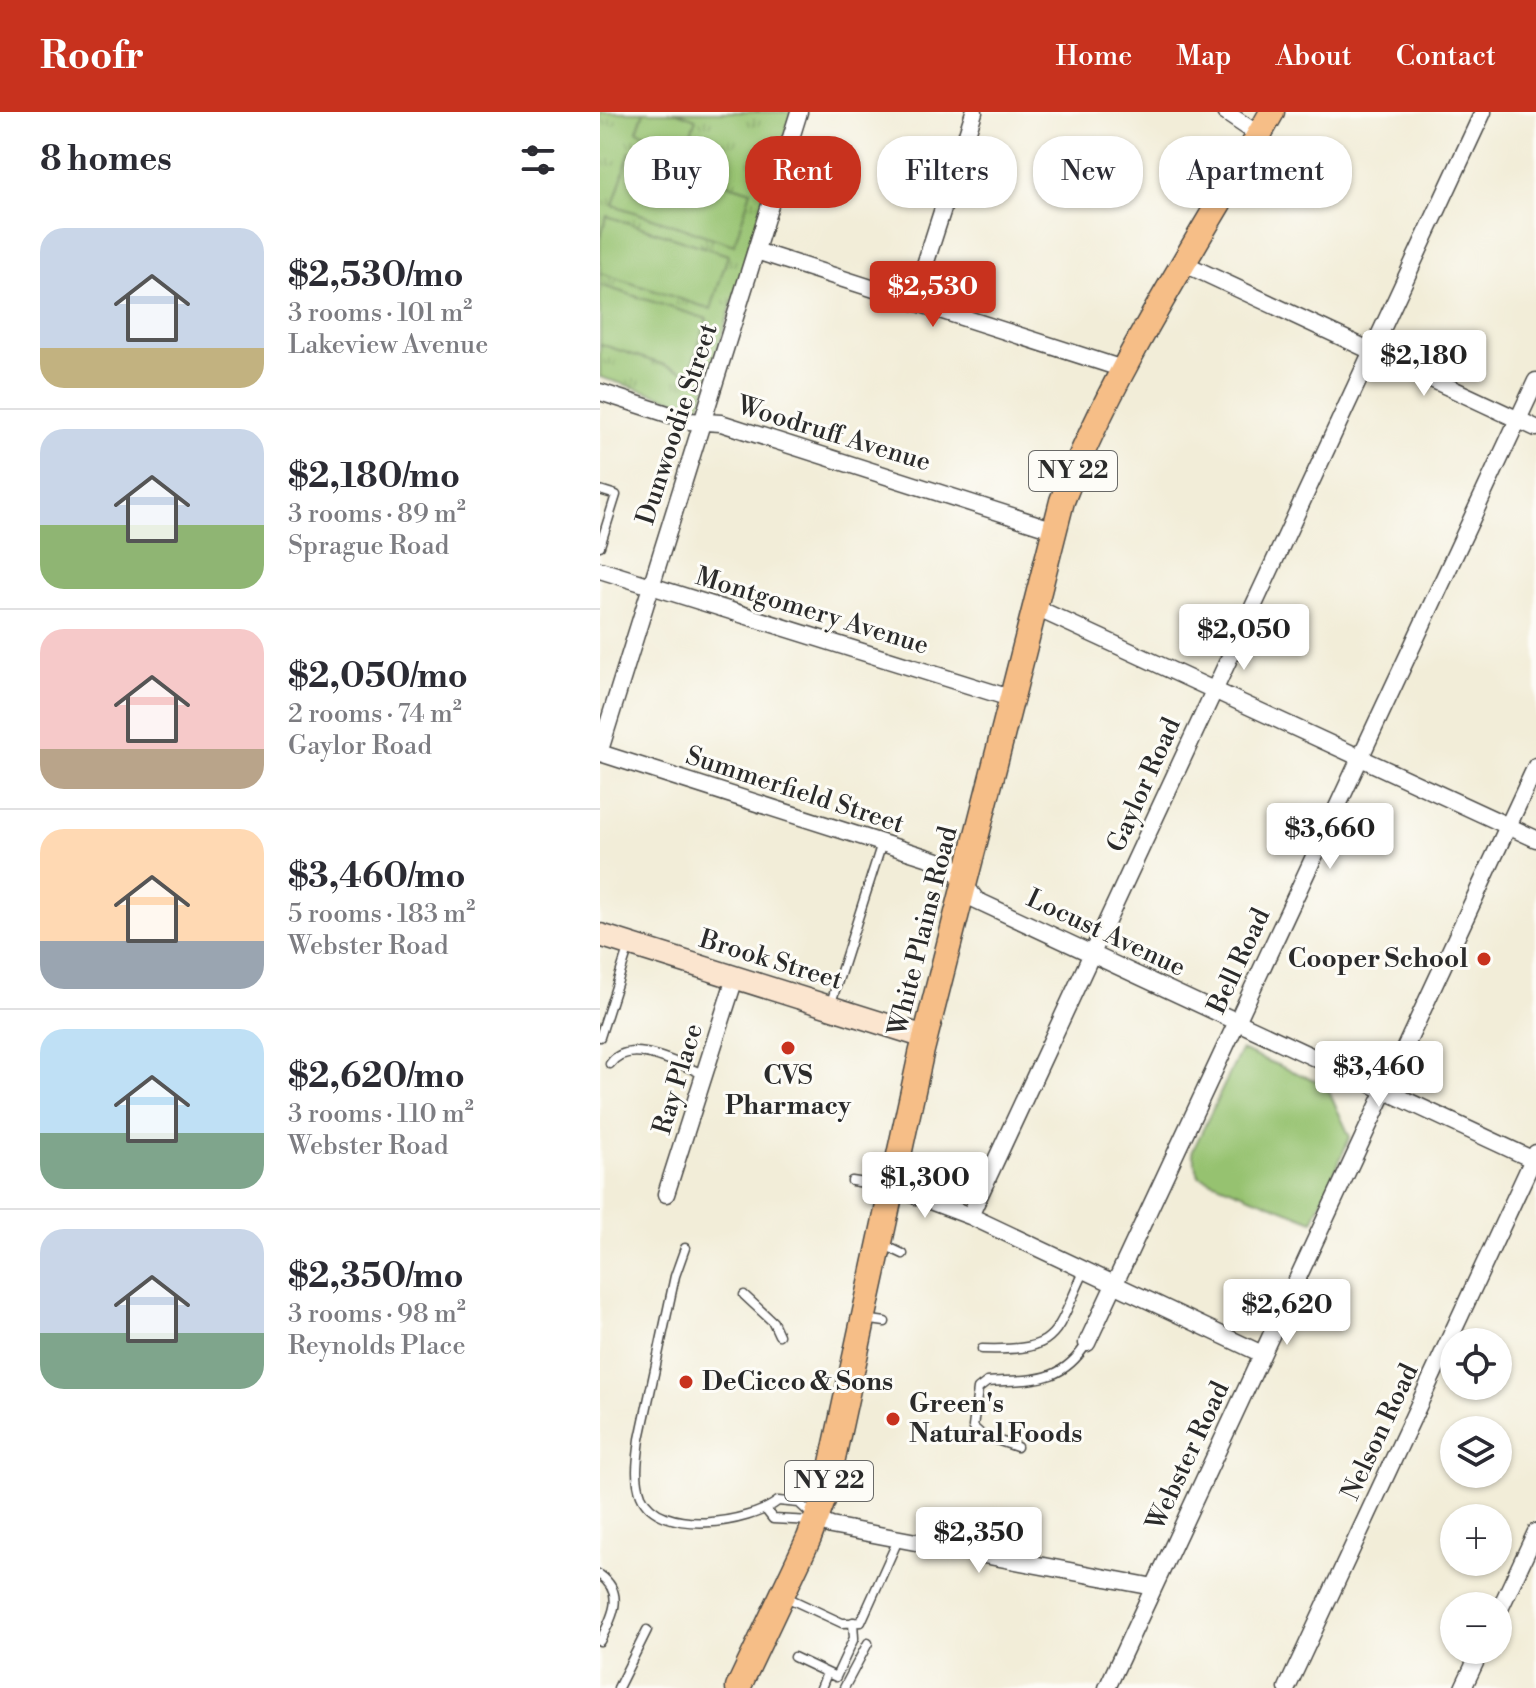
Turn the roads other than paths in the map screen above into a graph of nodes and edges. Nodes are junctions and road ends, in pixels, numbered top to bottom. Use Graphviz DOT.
graph roads {
  1 [pos="799,112"];
  2 [pos="974,112"];
  3 [pos="1225,112"];
  4 [pos="1272,112"];
  5 [pos="1483,112"];
  6 [pos="1259,135"];
  7 [pos="756,251"];
  8 [pos="1185,264"];
  9 [pos="913,302"];
  10 [pos="1371,352"];
  11 [pos="1123,369"];
  12 [pos="1536,381"];
  13 [pos="600,392"];
  14 [pos="1518,420"];
  15 [pos="703,422"];
  16 [pos="1536,428"];
  17 [pos="600,490"];
  18 [pos="1052,529"];
  19 [pos="600,546"];
  20 [pos="600,570"];
  21 [pos="651,586"];
  22 [pos="1032,606"];
  23 [pos="1214,689"];
  24 [pos="1010,698"];
  25 [pos="600,751"];
  26 [pos="1361,758"];
  27 [pos="1536,766"];
  28 [pos="1508,826"];
  29 [pos="1536,839"];
  30 [pos="882,843"];
  31 [pos="964,886"];
  32 [pos="600,935"];
  33 [pos="630,945"];
  34 [pos="1094,955"];
  35 [pos="735,978"];
  36 [pos="830,1007"];
  37 [pos="1238,1021"];
  38 [pos="600,1037"];
  39 [pos="925,1037"];
  40 [pos="610,1064"];
  41 [pos="705,1074"];
  42 [pos="1385,1089"];
  43 [pos="1535,1157"];
  44 [pos="852,1181"];
  45 [pos="893,1187"];
  46 [pos="666,1194"];
  47 [pos="970,1216"];
  48 [pos="881,1244"];
  49 [pos="685,1248"];
  50 [pos="903,1254"];
  51 [pos="1085,1270"];
  52 [pos="1117,1284"];
  53 [pos="744,1295"];
  54 [pos="779,1335"];
  55 [pos="1087,1343"];
  56 [pos="982,1349"];
  57 [pos="1262,1354"];
  58 [pos="1017,1447"];
  59 [pos="766,1510"];
  60 [pos="817,1520"];
  61 [pos="1536,1532"];
  62 [pos="898,1540"];
  63 [pos="600,1575"];
  64 [pos="1154,1587"];
  65 [pos="1508,1592"];
  66 [pos="781,1595"];
  67 [pos="853,1622"];
  68 [pos="647,1630"];
  69 [pos="600,1641"];
  70 [pos="868,1643"];
  71 [pos="794,1657"];
  72 [pos="1474,1664"];
  73 [pos="827,1673"];
  74 [pos="618,1688"];
  75 [pos="738,1688"];
  76 [pos="821,1688"];
  77 [pos="844,1688"];
  78 [pos="1107,1688"];
  79 [pos="1287,1688"];
  80 [pos="1463,1688"];
  1 -- 7 [label="street, Dunwoodie Street"];
  2 -- 9 [label="street"];
  3 -- 6 [label="street"];
  4 -- 6 [label="main road, NY 22"];
  5 -- 10 [label="street, Gaylor Road"];
  6 -- 8 [label="main road, White Plains Road / NY 22"];
  7 -- 9 [label="street"];
  7 -- 15 [label="street, Dunwoodie Street"];
  8 -- 10 [label="street"];
  8 -- 11 [label="main road, White Plains Road / NY 22"];
  9 -- 11 [label="street"];
  10 -- 14 [label="street"];
  10 -- 23 [label="street, Gaylor Road"];
  11 -- 18 [label="main road, White Plains Road / NY 22"];
  12 -- 14 [label="street, Bell Road"];
  13 -- 15 [label="street, Woodruff Avenue"];
  14 -- 16 [label="street"];
  14 -- 26 [label="street, Bell Road"];
  15 -- 18 [label="street, Woodruff Avenue"];
  15 -- 21 [label="street, Dunwoodie Street"];
  17 -- 19 [label="lane"];
  18 -- 22 [label="main road, White Plains Road / NY 22"];
  20 -- 21 [label="street, Montgomery Avenue"];
  21 -- 24 [label="street, Montgomery Avenue"];
  21 -- 25 [label="street, Dunwoodie Street"];
  22 -- 23 [label="street"];
  22 -- 24 [label="main road, White Plains Road / NY 22"];
  23 -- 26 [label="street"];
  23 -- 34 [label="street, Gaylor Road"];
  24 -- 31 [label="main road, White Plains Road / NY 22"];
  25 -- 30 [label="street, Summerfield Street"];
  26 -- 28 [label="street"];
  26 -- 37 [label="street, Bell Road"];
  27 -- 28 [label="street, Webster Road"];
  28 -- 29 [label="street"];
  28 -- 42 [label="street, Webster Road"];
  30 -- 31 [label="street, Summerfield Street"];
  30 -- 36 [label="lane"];
  31 -- 34 [label="street, Locust Avenue"];
  31 -- 39 [label="main road, White Plains Road / NY 22"];
  32 -- 33 [label="street, Brook Street"];
  33 -- 35 [label="street, Brook Street"];
  33 -- 38 [label="lane"];
  34 -- 37 [label="street, Locust Avenue"];
  34 -- 47 [label="street, Gaylor Road"];
  35 -- 36 [label="street, Brook Street"];
  35 -- 41 [label="street, Ray Place"];
  36 -- 39 [label="street, Brook Street"];
  37 -- 42 [label="street, Locust Avenue"];
  37 -- 52 [label="street, Bell Road"];
  39 -- 45 [label="main road, White Plains Road / NY 22"];
  40 -- 41 [label="lane"];
  41 -- 46 [label="street, Ray Place"];
  42 -- 43 [label="street, Locust Avenue"];
  42 -- 57 [label="street, Webster Road"];
  43 -- 79 [label="street, Nelson Road"];
  44 -- 45 [label="lane"];
  45 -- 47 [label="street"];
  45 -- 48 [label="main road, White Plains Road / NY 22"];
  47 -- 51 [label="street"];
  48 -- 50 [label="lane"];
  48 -- 60 [label="main road, White Plains Road / NY 22"];
  49 -- 59 [label="lane"];
  51 -- 52 [label="street"];
  51 -- 56 [label="lane"];
  52 -- 55 [label="street, Bell Road"];
  52 -- 57 [label="street"];
  53 -- 54 [label="lane"];
  55 -- 58 [label="lane"];
  57 -- 64 [label="street, Webster Road"];
  59 -- 60 [label="lane"];
  59 -- 60 [label="lane"];
  60 -- 62 [label="street"];
  60 -- 66 [label="main road, White Plains Road / NY 22"];
  61 -- 65 [label="street"];
  62 -- 64 [label="street"];
  62 -- 67 [label="lane"];
  63 -- 69 [label="lane"];
  64 -- 78 [label="street, Webster Road"];
  66 -- 67 [label="lane"];
  66 -- 75 [label="main road, White Plains Road / NY 22"];
  67 -- 73 [label="lane"];
  68 -- 74 [label="lane"];
  70 -- 77 [label="lane"];
  71 -- 73 [label="lane"];
  72 -- 80 [label="street"];
  73 -- 76 [label="lane"];
}
